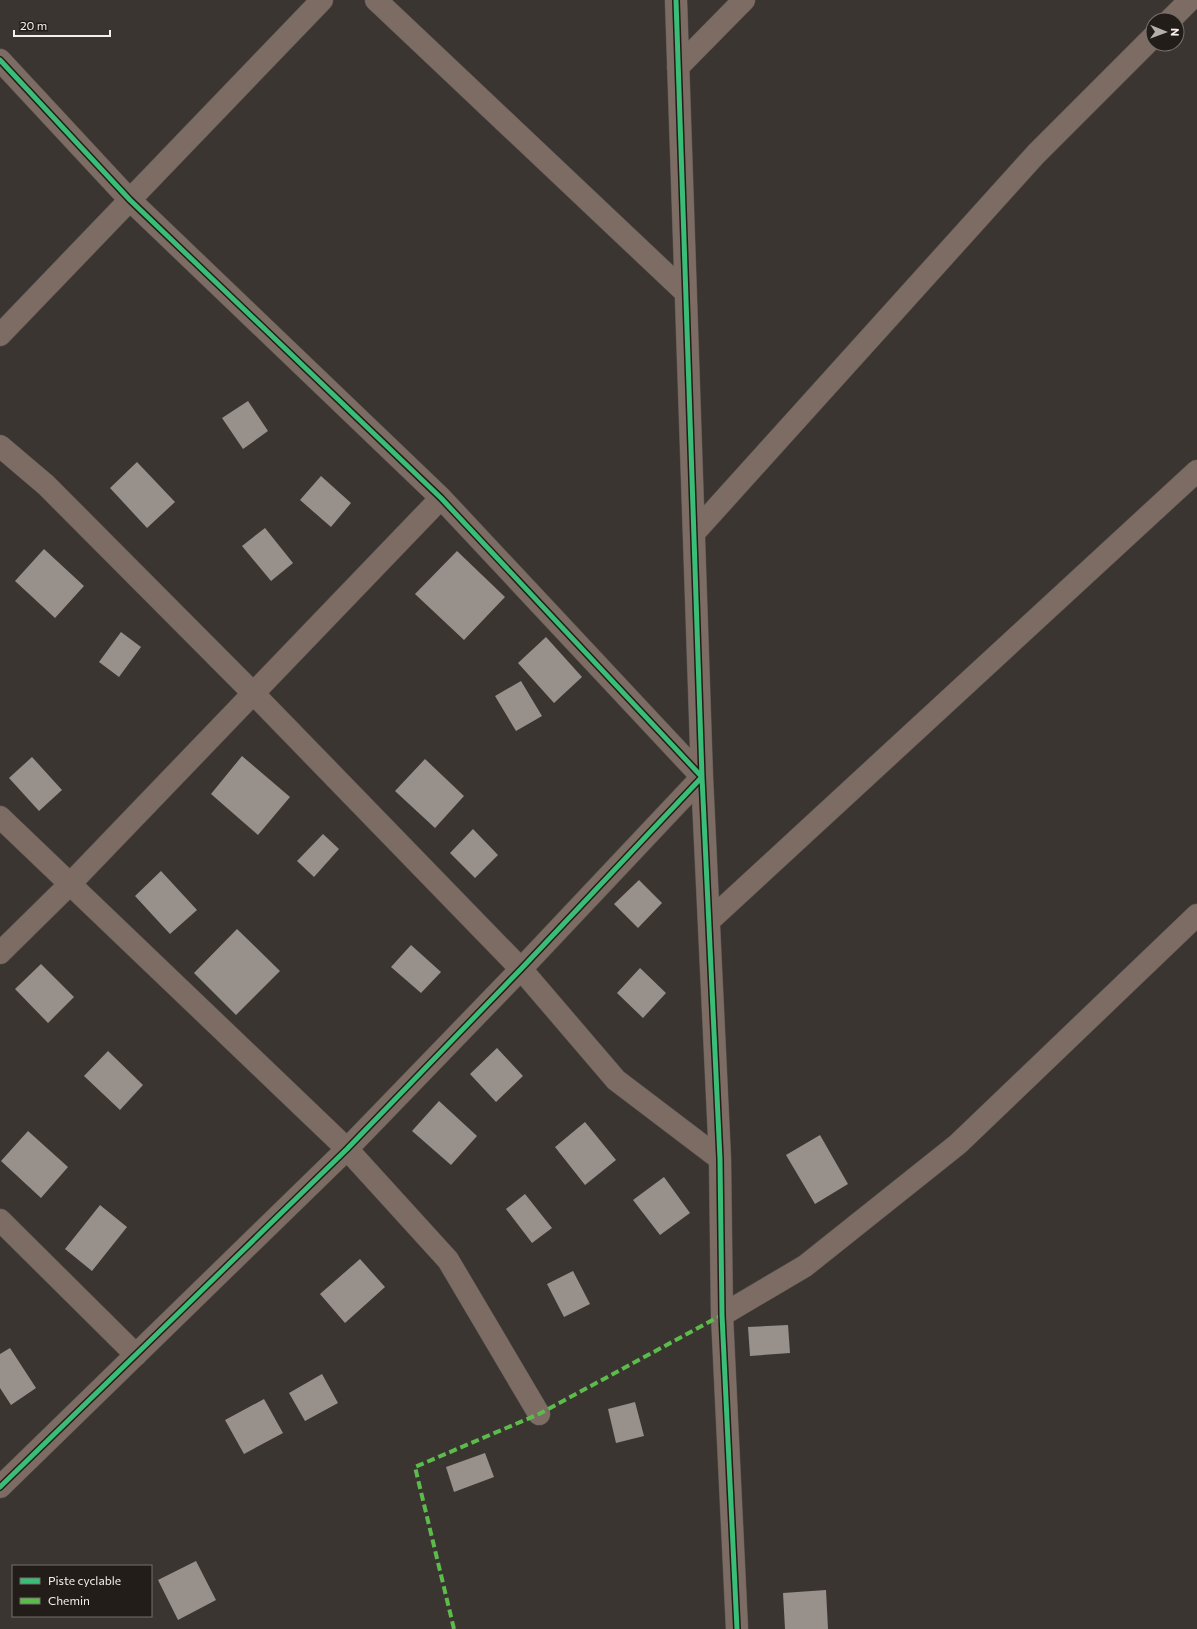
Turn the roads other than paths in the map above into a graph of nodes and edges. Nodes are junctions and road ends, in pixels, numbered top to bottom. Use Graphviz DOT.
graph roads {
  1 [pos="322,0"];
  2 [pos="376,0"];
  3 [pos="676,0"];
  4 [pos="744,0"];
  5 [pos="1190,0"];
  6 [pos="1178,12"];
  7 [pos="1145,45"];
  8 [pos="0,60"];
  9 [pos="678,67"];
  10 [pos="130,200"];
  11 [pos="685,292"];
  12 [pos="0,335"];
  13 [pos="0,446"];
  14 [pos="1197,471"];
  15 [pos="441,498"];
  16 [pos="694,533"];
  17 [pos="253,693"];
  18 [pos="702,777"];
  19 [pos="0,816"];
  20 [pos="70,884"];
  21 [pos="1197,915"];
  22 [pos="709,921"];
  23 [pos="0,954"];
  24 [pos="521,969"];
  25 [pos="348,1149"];
  26 [pos="720,1158"];
  27 [pos="0,1220"];
  28 [pos="722,1315"];
  29 [pos="136,1355"];
  30 [pos="539,1414"];
  31 [pos="0,1487"];
  32 [pos="737,1629"];
  1 -- 10 [label="street"];
  2 -- 11 [label="street"];
  3 -- 9 [label="street"];
  4 -- 9 [label="street"];
  5 -- 6 [label="street"];
  7 -- 16 [label="street"];
  8 -- 10 [label="street"];
  9 -- 11 [label="street"];
  10 -- 12 [label="street"];
  10 -- 15 [label="street"];
  11 -- 16 [label="street"];
  13 -- 17 [label="street"];
  14 -- 22 [label="street"];
  15 -- 17 [label="street"];
  15 -- 18 [label="street"];
  16 -- 18 [label="street"];
  17 -- 20 [label="street"];
  17 -- 24 [label="street"];
  18 -- 22 [label="street"];
  18 -- 24 [label="street"];
  19 -- 20 [label="street"];
  20 -- 23 [label="street"];
  20 -- 25 [label="street"];
  21 -- 28 [label="street"];
  22 -- 26 [label="street"];
  24 -- 25 [label="street"];
  24 -- 26 [label="street"];
  25 -- 29 [label="street"];
  25 -- 30 [label="street"];
  26 -- 28 [label="street"];
  27 -- 29 [label="street"];
  28 -- 32 [label="street"];
  29 -- 31 [label="street"];
}
